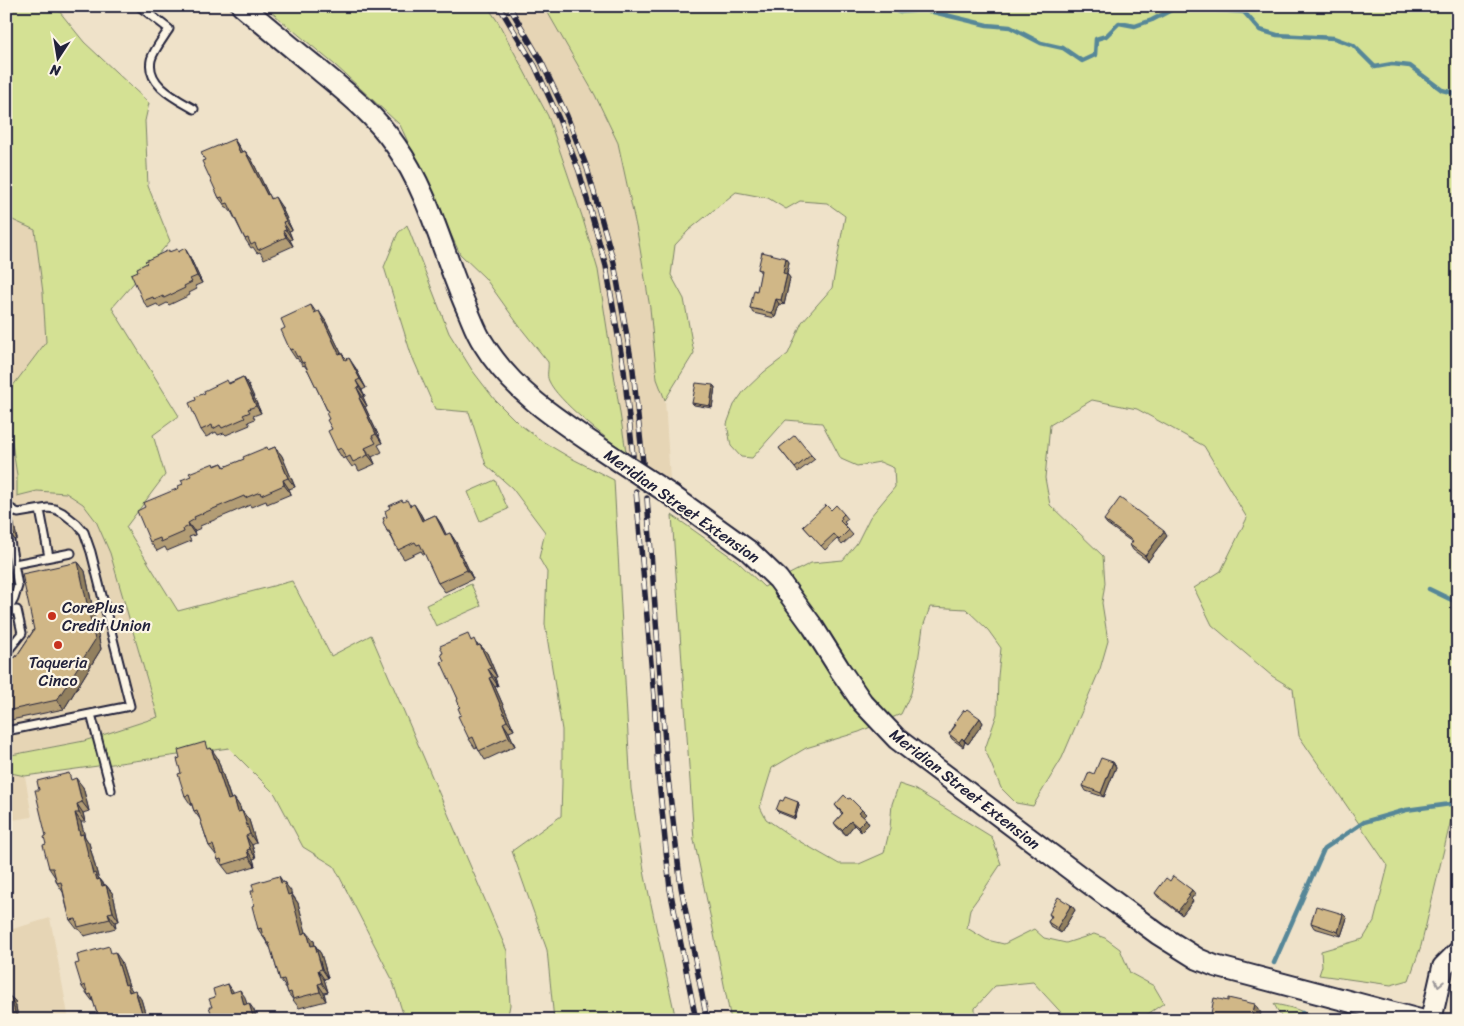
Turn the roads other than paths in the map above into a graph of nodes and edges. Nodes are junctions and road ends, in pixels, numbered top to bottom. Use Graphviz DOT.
graph roads {
  1 [pos="139,6"];
  2 [pos="242,6"];
  3 [pos="194,109"];
  4 [pos="6,506"];
  5 [pos="40,510"];
  6 [pos="10,541"];
  7 [pos="71,554"];
  8 [pos="49,557"];
  9 [pos="15,564"];
  10 [pos="7,612"];
  11 [pos="6,653"];
  12 [pos="92,714"];
  13 [pos="6,731"];
  14 [pos="111,790"];
  15 [pos="1458,952"];
  16 [pos="1420,1020"];
  17 [pos="1431,1020"];
  1 -- 3 [label="lane"];
  2 -- 16 [label="street, Meridian Street Extension, bridge"];
  4 -- 5 [label="lane"];
  5 -- 8 [label="lane"];
  5 -- 12 [label="lane"];
  6 -- 9 [label="lane"];
  7 -- 8 [label="lane"];
  8 -- 9 [label="lane"];
  9 -- 10 [label="lane"];
  10 -- 11 [label="lane"];
  12 -- 13 [label="lane"];
  12 -- 14 [label="lane"];
  15 -- 17 [label="street, one-way"];
}
